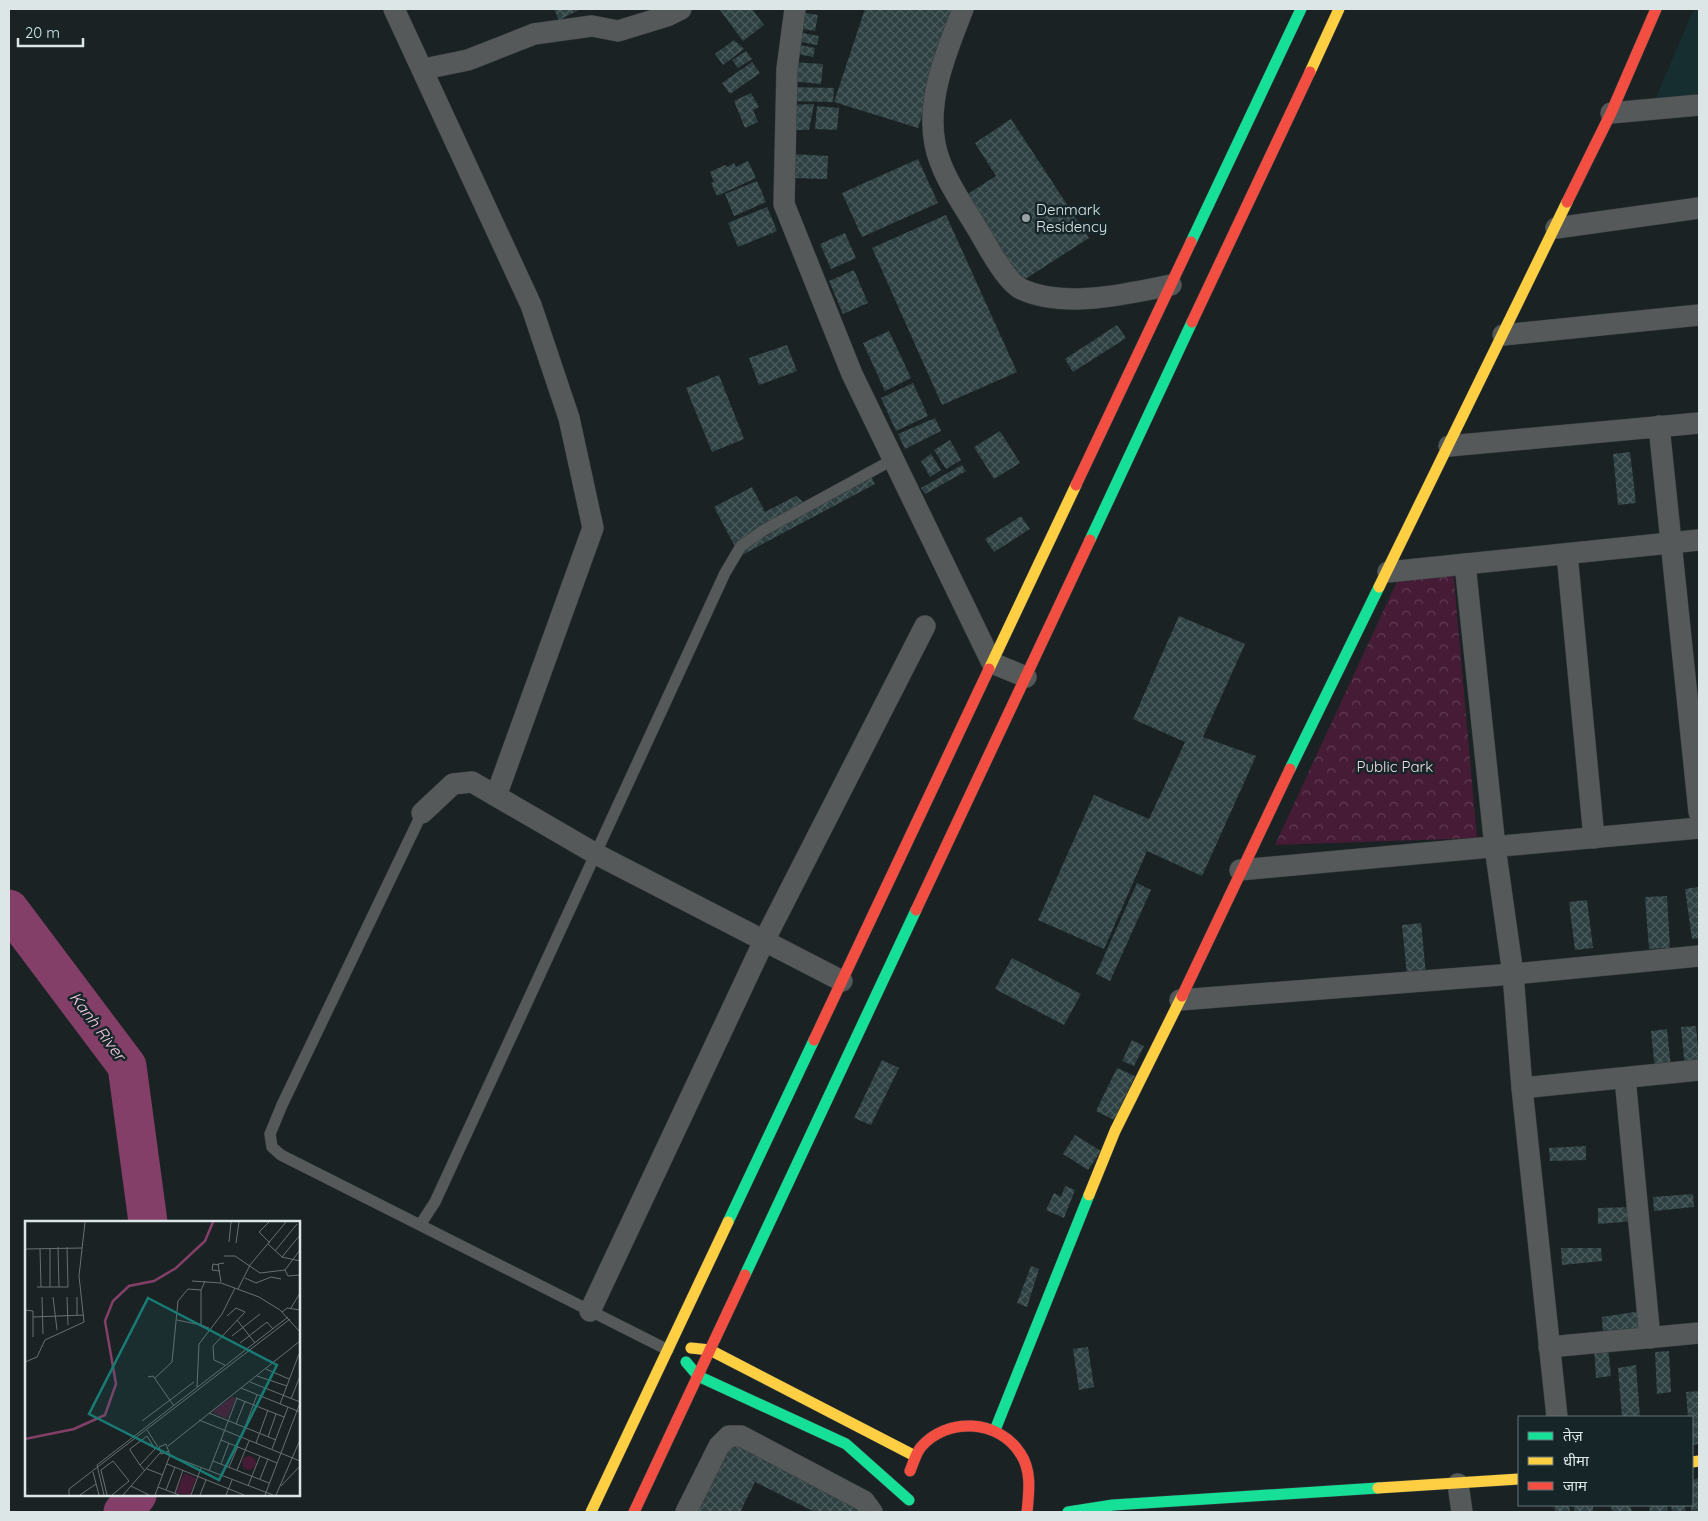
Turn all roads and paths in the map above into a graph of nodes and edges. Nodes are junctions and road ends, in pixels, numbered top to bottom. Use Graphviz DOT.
graph roads {
  1 [pos="394,9"];
  2 [pos="681,9"];
  3 [pos="795,9"];
  4 [pos="963,9"];
  5 [pos="1301,9"];
  6 [pos="1339,9"];
  7 [pos="1656,9"];
  8 [pos="424,70"];
  9 [pos="1699,104"];
  10 [pos="1611,113"];
  11 [pos="1699,208"];
  12 [pos="1556,228"];
  13 [pos="1171,286"];
  14 [pos="1699,315"];
  15 [pos="1503,335"];
  16 [pos="1699,423"];
  17 [pos="1659,426"];
  18 [pos="1450,446"];
  19 [pos="894,460"];
  20 [pos="1699,540"];
  21 [pos="1672,543"];
  22 [pos="1567,554"];
  23 [pos="1464,564"];
  24 [pos="1388,572"];
  25 [pos="925,626"];
  26 [pos="992,663"];
  27 [pos="1026,678"];
  28 [pos="496,796"];
  29 [pos="1699,812"];
  30 [pos="422,813"];
  31 [pos="1699,828"];
  32 [pos="1594,838"];
  33 [pos="1495,847"];
  34 [pos="596,854"];
  35 [pos="1240,870"];
  36 [pos="764,941"];
  37 [pos="1699,956"];
  38 [pos="1513,974"];
  39 [pos="842,981"];
  40 [pos="1180,1000"];
  41 [pos="1699,1070"];
  42 [pos="1625,1078"];
  43 [pos="1522,1088"];
  44 [pos="420,1225"];
  45 [pos="590,1311"];
  46 [pos="1699,1333"];
  47 [pos="1650,1338"];
  48 [pos="669,1347"];
  49 [pos="1549,1347"];
  50 [pos="710,1350"];
  51 [pos="698,1376"];
  52 [pos="1557,1416"];
  53 [pos="995,1430"];
  54 [pos="915,1456"];
  55 [pos="1518,1478"];
  56 [pos="1458,1484"];
  57 [pos="909,1500"];
  58 [pos="1065,1510"];
  59 [pos="591,1512"];
  60 [pos="634,1512"];
  61 [pos="686,1512"];
  62 [pos="872,1512"];
  63 [pos="912,1512"];
  64 [pos="1027,1512"];
  65 [pos="1462,1512"];
  1 -- 8 [label="street"];
  2 -- 8 [label="street"];
  3 -- 19 [label="street"];
  4 -- 13 [label="street"];
  5 -- 13 [label="street"];
  6 -- 27 [label="street"];
  7 -- 10 [label="street"];
  8 -- 28 [label="street"];
  9 -- 10 [label="street"];
  10 -- 12 [label="street"];
  11 -- 12 [label="street"];
  12 -- 15 [label="street"];
  13 -- 26 [label="street"];
  14 -- 15 [label="street"];
  15 -- 18 [label="street"];
  16 -- 17 [label="street"];
  17 -- 18 [label="street"];
  17 -- 21 [label="street"];
  18 -- 24 [label="street"];
  19 -- 26 [label="street"];
  19 -- 34 [label="lane"];
  20 -- 21 [label="street"];
  21 -- 22 [label="street"];
  21 -- 29 [label="street"];
  22 -- 23 [label="street"];
  22 -- 32 [label="street"];
  23 -- 24 [label="street"];
  23 -- 33 [label="street"];
  24 -- 35 [label="street"];
  25 -- 36 [label="street"];
  26 -- 27 [label="street"];
  26 -- 39 [label="street"];
  27 -- 50 [label="street"];
  28 -- 30 [label="street"];
  28 -- 34 [label="street"];
  30 -- 44 [label="lane"];
  31 -- 32 [label="street"];
  32 -- 33 [label="street"];
  33 -- 35 [label="street"];
  33 -- 38 [label="street"];
  34 -- 36 [label="street"];
  34 -- 44 [label="lane"];
  35 -- 40 [label="street"];
  36 -- 39 [label="street"];
  36 -- 45 [label="street"];
  37 -- 38 [label="street"];
  38 -- 40 [label="street"];
  38 -- 43 [label="street"];
  39 -- 48 [label="street"];
  40 -- 53 [label="street"];
  41 -- 42 [label="street"];
  42 -- 43 [label="street"];
  42 -- 47 [label="street"];
  43 -- 49 [label="street"];
  44 -- 45 [label="lane"];
  45 -- 48 [label="lane"];
  46 -- 47 [label="street"];
  47 -- 49 [label="street"];
  48 -- 50 [label="street"];
  48 -- 51 [label="street"];
  48 -- 59 [label="street"];
  49 -- 52 [label="street"];
  50 -- 51 [label="street"];
  50 -- 54 [label="street"];
  51 -- 57 [label="street"];
  51 -- 60 [label="street"];
  53 -- 54 [label="street"];
  53 -- 64 [label="street"];
  54 -- 57 [label="street"];
  55 -- 56 [label="street"];
  56 -- 58 [label="street"];
  56 -- 65 [label="street"];
  57 -- 63 [label="street"];
  61 -- 62 [label="street"];
}
